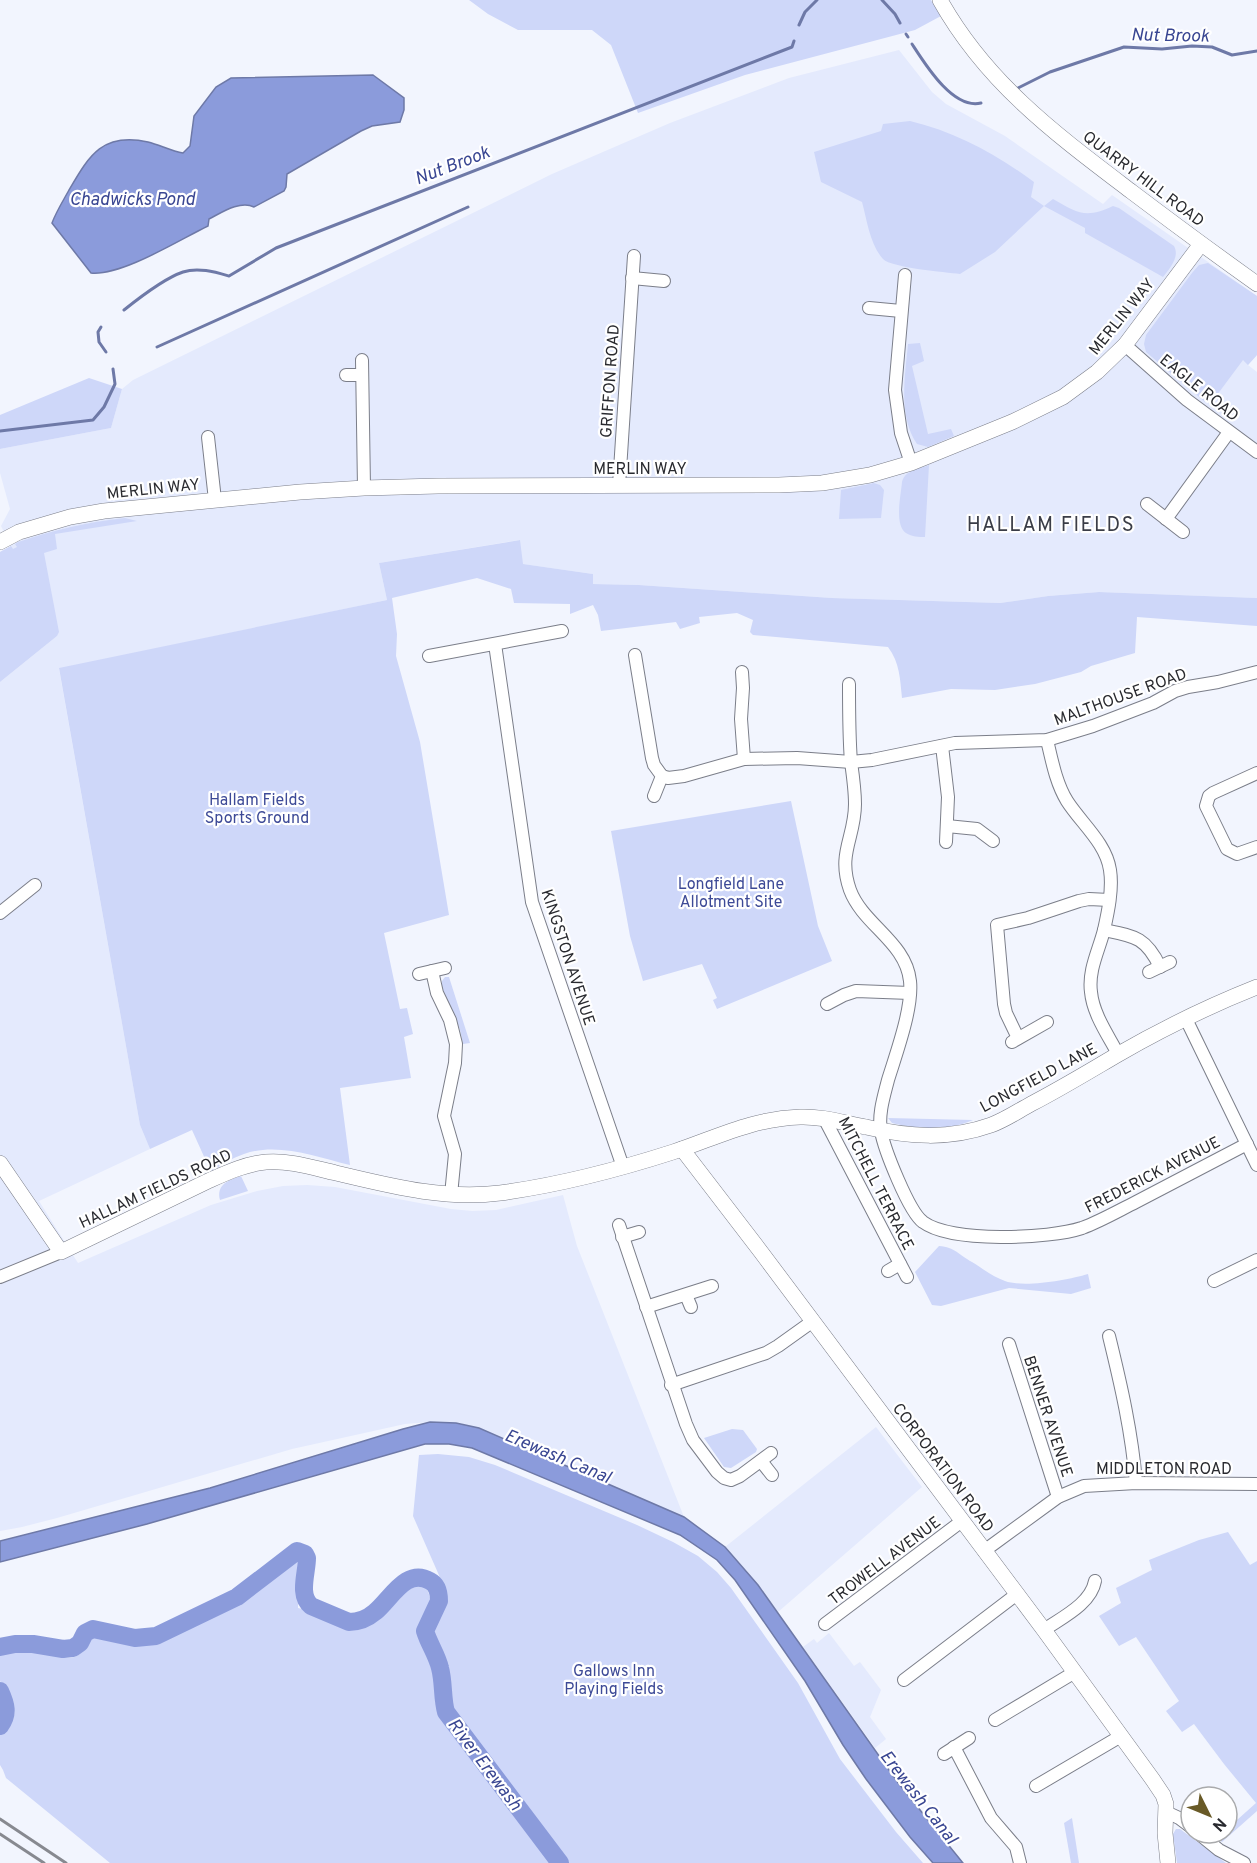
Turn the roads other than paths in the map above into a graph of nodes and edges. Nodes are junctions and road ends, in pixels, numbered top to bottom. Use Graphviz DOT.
graph roads {
  1 [pos="940,0"];
  2 [pos="1201,244"];
  3 [pos="634,256"];
  4 [pos="905,274"];
  5 [pos="632,278"];
  6 [pos="664,281"];
  7 [pos="1257,284"];
  8 [pos="869,308"];
  9 [pos="901,311"];
  10 [pos="1125,345"];
  11 [pos="362,360"];
  12 [pos="346,375"];
  13 [pos="362,375"];
  14 [pos="1229,432"];
  15 [pos="208,437"];
  16 [pos="1257,452"];
  17 [pos="911,463"];
  18 [pos="619,485"];
  19 [pos="364,488"];
  20 [pos="215,500"];
  21 [pos="1147,504"];
  22 [pos="1166,519"];
  23 [pos="1183,532"];
  24 [pos="0,542"];
  25 [pos="562,631"];
  26 [pos="495,644"];
  27 [pos="635,655"];
  28 [pos="429,656"];
  29 [pos="742,672"];
  30 [pos="1257,672"];
  31 [pos="849,684"];
  32 [pos="1047,740"];
  33 [pos="942,746"];
  34 [pos="744,759"];
  35 [pos="851,762"];
  36 [pos="1257,773"];
  37 [pos="662,776"];
  38 [pos="654,796"];
  39 [pos="947,826"];
  40 [pos="993,840"];
  41 [pos="946,842"];
  42 [pos="1257,847"];
  43 [pos="35,885"];
  44 [pos="1109,900"];
  45 [pos="2,909"];
  46 [pos="997,925"];
  47 [pos="983,929"];
  48 [pos="1104,930"];
  49 [pos="1159,967"];
  50 [pos="419,974"];
  51 [pos="1257,987"];
  52 [pos="910,993"];
  53 [pos="827,1004"];
  54 [pos="1186,1019"];
  55 [pos="1047,1022"];
  56 [pos="1118,1054"];
  57 [pos="824,1118"];
  58 [pos="881,1131"];
  59 [pos="1247,1144"];
  60 [pos="682,1149"];
  61 [pos="0,1163"];
  62 [pos="1257,1165"];
  63 [pos="623,1167"];
  64 [pos="451,1195"];
  65 [pos="639,1232"];
  66 [pos="61,1252"];
  67 [pos="1257,1260"];
  68 [pos="900,1264"];
  69 [pos="888,1271"];
  70 [pos="0,1277"];
  71 [pos="907,1277"];
  72 [pos="1214,1281"];
  73 [pos="712,1286"];
  74 [pos="686,1295"];
  75 [pos="646,1307"];
  76 [pos="691,1307"];
  77 [pos="813,1321"];
  78 [pos="1109,1336"];
  79 [pos="1009,1344"];
  80 [pos="671,1385"];
  81 [pos="772,1475"];
  82 [pos="1136,1483"];
  83 [pos="1257,1484"];
  84 [pos="1058,1497"];
  85 [pos="962,1521"];
  86 [pos="984,1551"];
  87 [pos="1095,1577"];
  88 [pos="1017,1594"];
  89 [pos="825,1624"];
  90 [pos="1044,1630"];
  91 [pos="1075,1672"];
  92 [pos="908,1674"];
  93 [pos="995,1720"];
  94 [pos="1121,1736"];
  95 [pos="969,1738"];
  96 [pos="1036,1786"];
  97 [pos="1166,1812"];
  98 [pos="1179,1818"];
  99 [pos="1213,1845"];
  100 [pos="1020,1863"];
  101 [pos="1168,1863"];
  102 [pos="1244,1863"];
  1 -- 2 [label="street, QUARRY HILL ROAD"];
  2 -- 7 [label="street, QUARRY HILL ROAD"];
  2 -- 10 [label="street, MERLIN WAY"];
  3 -- 5 [label="street, GRIFFON ROAD"];
  4 -- 9 [label="street"];
  5 -- 6 [label="street"];
  5 -- 18 [label="street, GRIFFON ROAD"];
  8 -- 9 [label="street"];
  9 -- 17 [label="street"];
  10 -- 14 [label="street, EAGLE ROAD"];
  10 -- 17 [label="street, MERLIN WAY"];
  11 -- 13 [label="street"];
  12 -- 13 [label="street"];
  13 -- 19 [label="street"];
  14 -- 16 [label="street, EAGLE ROAD"];
  14 -- 22 [label="street"];
  15 -- 20 [label="street"];
  17 -- 18 [label="street, MERLIN WAY"];
  18 -- 19 [label="street, MERLIN WAY"];
  19 -- 20 [label="street, MERLIN WAY"];
  20 -- 24 [label="street, MERLIN WAY"];
  21 -- 22 [label="street"];
  22 -- 23 [label="street"];
  25 -- 26 [label="street"];
  26 -- 28 [label="street"];
  26 -- 63 [label="street, KINGSTON AVENUE"];
  27 -- 37 [label="street"];
  29 -- 34 [label="street"];
  30 -- 32 [label="street, MALTHOUSE ROAD"];
  31 -- 35 [label="street"];
  32 -- 33 [label="street, MALTHOUSE ROAD"];
  32 -- 44 [label="street"];
  33 -- 35 [label="street, MALTHOUSE ROAD"];
  33 -- 39 [label="street"];
  34 -- 35 [label="street, MALTHOUSE ROAD"];
  34 -- 37 [label="street, MALTHOUSE ROAD"];
  35 -- 52 [label="street"];
  36 -- 42 [label="street"];
  37 -- 38 [label="street"];
  39 -- 40 [label="street"];
  39 -- 41 [label="street"];
  43 -- 45 [label="street"];
  44 -- 46 [label="street"];
  44 -- 48 [label="street"];
  46 -- 47 [label="street"];
  46 -- 55 [label="street"];
  48 -- 49 [label="street"];
  48 -- 56 [label="street"];
  50 -- 64 [label="street"];
  51 -- 54 [label="street, LONGFIELD LANE"];
  52 -- 53 [label="street"];
  52 -- 58 [label="street"];
  54 -- 56 [label="street, LONGFIELD LANE"];
  54 -- 59 [label="street"];
  56 -- 58 [label="street, LONGFIELD LANE"];
  57 -- 58 [label="street, LONGFIELD LANE"];
  57 -- 60 [label="street, LONGFIELD LANE"];
  57 -- 68 [label="street, MITCHELL TERRACE"];
  58 -- 59 [label="street, FREDERICK AVENUE"];
  59 -- 62 [label="street"];
  60 -- 63 [label="street, HALLAM FIELDS ROAD"];
  60 -- 77 [label="street, CORPORATION ROAD"];
  61 -- 66 [label="street"];
  63 -- 64 [label="street, HALLAM FIELDS ROAD"];
  64 -- 66 [label="street, HALLAM FIELDS ROAD"];
  65 -- 75 [label="street"];
  66 -- 70 [label="street, HALLAM FIELDS ROAD"];
  67 -- 72 [label="street"];
  68 -- 69 [label="street, MITCHELL TERRACE"];
  68 -- 71 [label="street, MITCHELL TERRACE"];
  73 -- 74 [label="street"];
  74 -- 75 [label="street"];
  74 -- 76 [label="street"];
  75 -- 80 [label="street"];
  77 -- 80 [label="street"];
  77 -- 85 [label="street, CORPORATION ROAD"];
  78 -- 82 [label="street"];
  79 -- 84 [label="street, BENNER AVENUE"];
  80 -- 81 [label="street"];
  82 -- 83 [label="street, MIDDLETON ROAD"];
  82 -- 84 [label="street, MIDDLETON ROAD"];
  84 -- 86 [label="street, MIDDLETON ROAD"];
  85 -- 86 [label="street, CORPORATION ROAD"];
  85 -- 89 [label="street, TROWELL AVENUE"];
  86 -- 88 [label="street, CORPORATION ROAD"];
  87 -- 90 [label="street"];
  88 -- 90 [label="street, CORPORATION ROAD"];
  88 -- 92 [label="street"];
  90 -- 91 [label="street, CORPORATION ROAD"];
  91 -- 93 [label="street"];
  91 -- 94 [label="street, CORPORATION ROAD"];
  94 -- 96 [label="street"];
  94 -- 97 [label="street, CORPORATION ROAD"];
  95 -- 100 [label="street"];
  97 -- 98 [label="street"];
  97 -- 101 [label="street"];
  99 -- 102 [label="street"];
}
